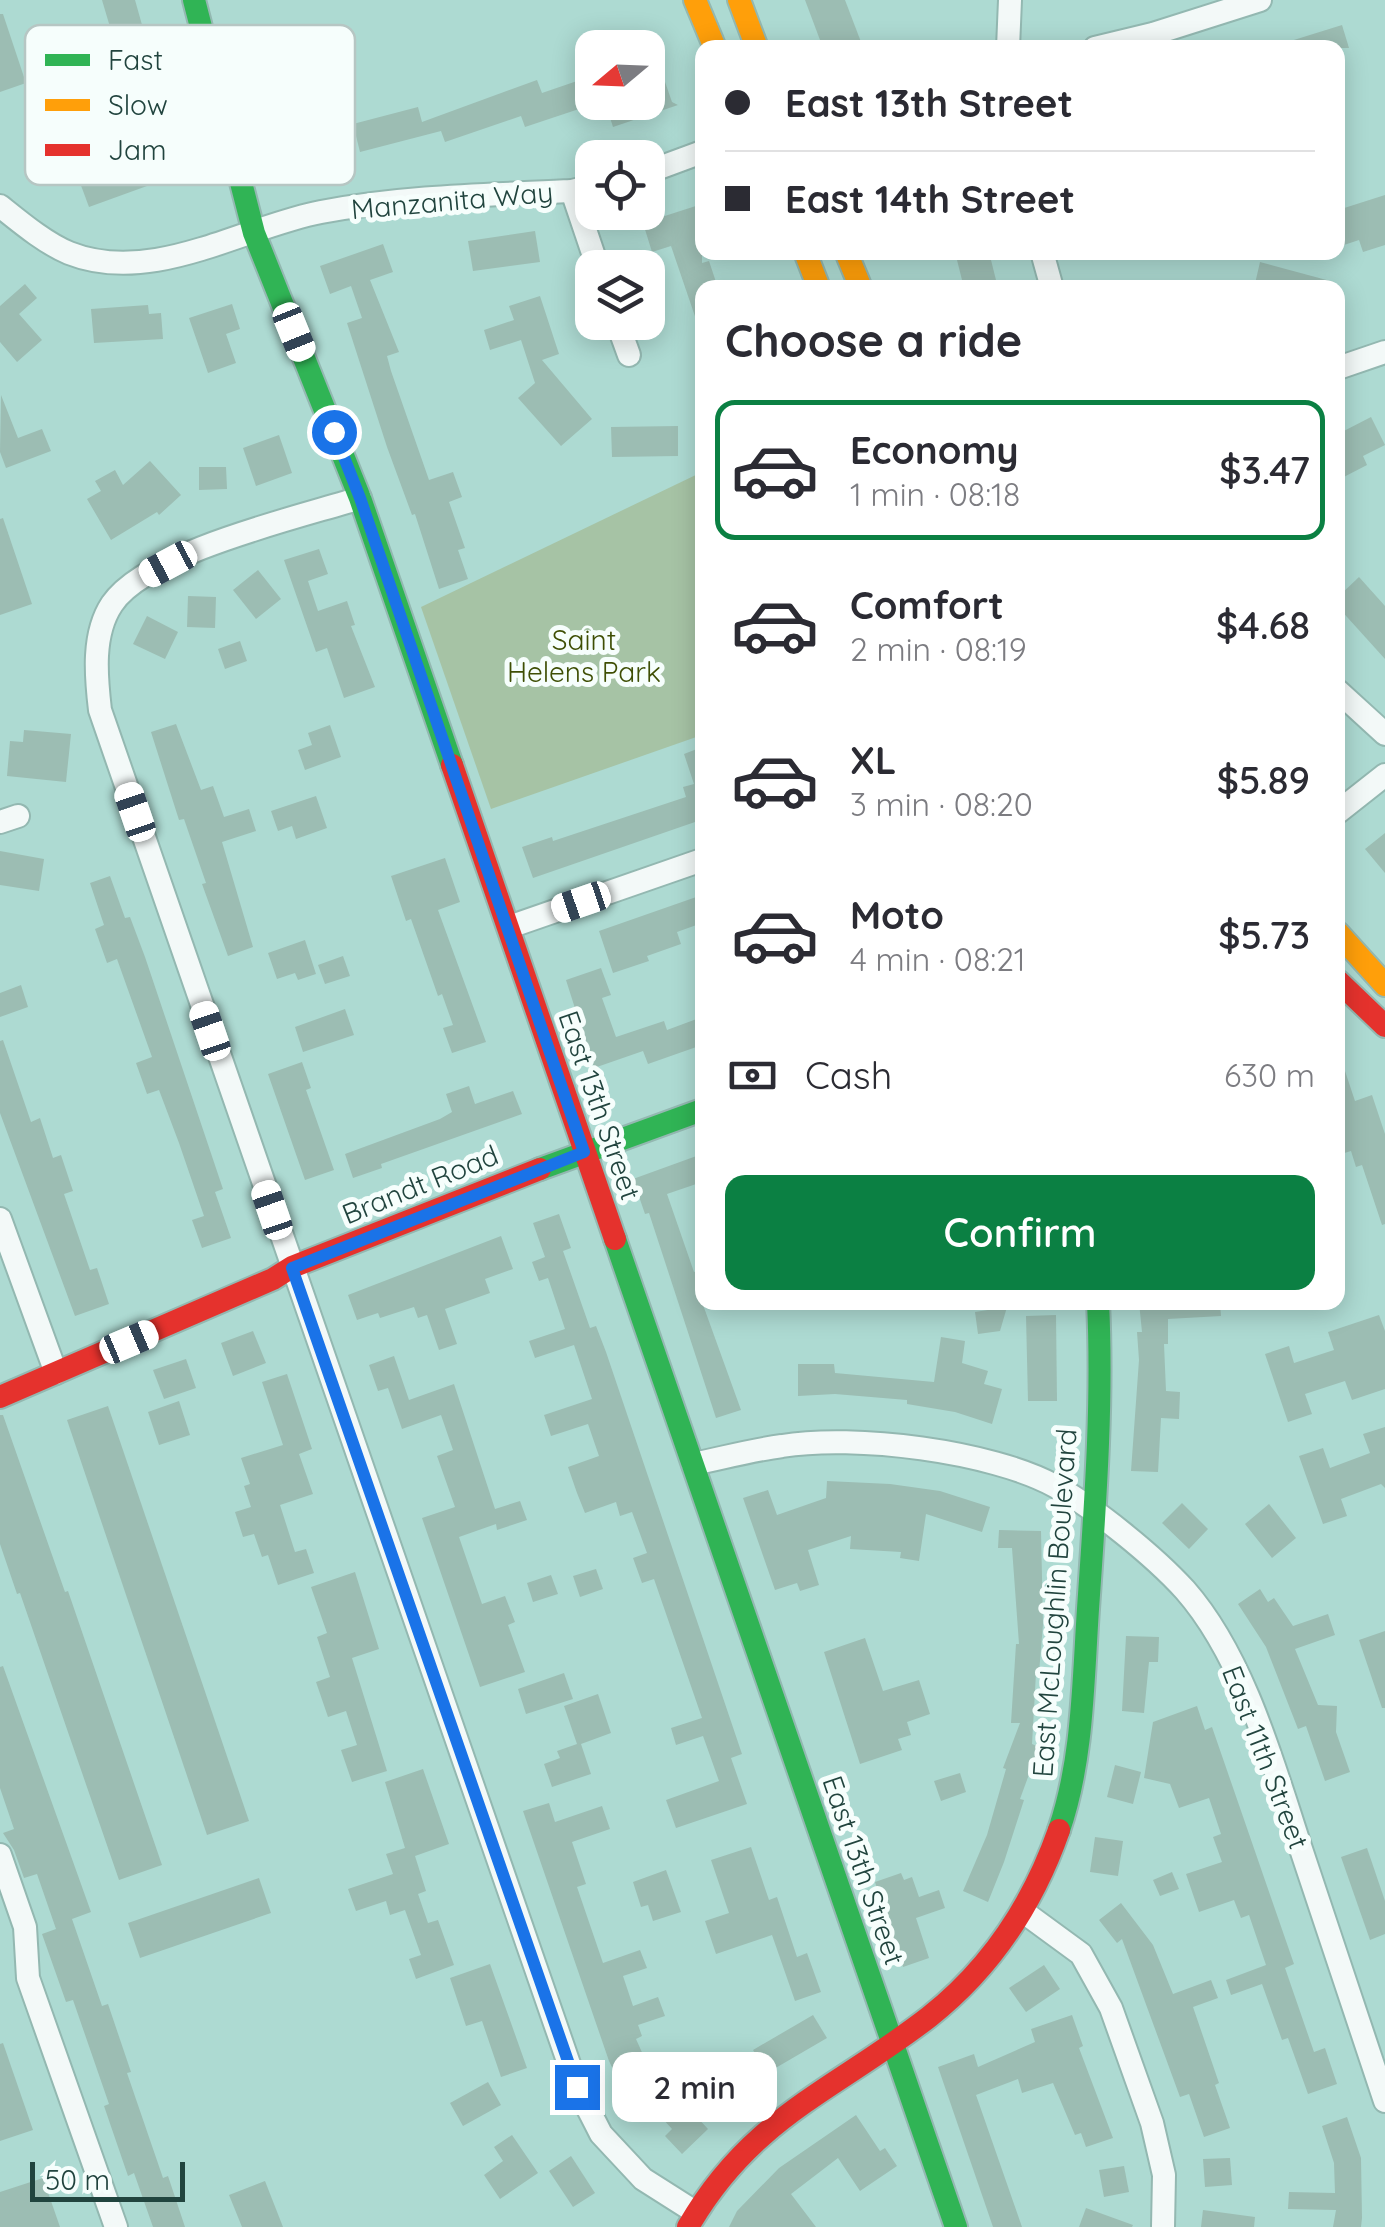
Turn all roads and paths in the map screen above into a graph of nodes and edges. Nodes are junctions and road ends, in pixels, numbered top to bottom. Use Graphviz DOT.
graph roads {
  1 [pos="194,0"];
  2 [pos="695,0"];
  3 [pos="738,0"];
  4 [pos="1010,0"];
  5 [pos="1260,0"];
  6 [pos="200,25"];
  7 [pos="712,40"];
  8 [pos="754,40"];
  9 [pos="1008,40"];
  10 [pos="1128,40"];
  11 [pos="695,155"];
  12 [pos="665,166"];
  13 [pos="242,185"];
  14 [pos="575,188"];
  15 [pos="0,206"];
  16 [pos="254,233"];
  17 [pos="624,340"];
  18 [pos="1385,352"];
  19 [pos="629,355"];
  20 [pos="1345,366"];
  21 [pos="360,498"];
  22 [pos="1345,697"];
  23 [pos="1385,734"];
  24 [pos="1385,775"];
  25 [pos="1345,806"];
  26 [pos="695,862"];
  27 [pos="509,927"];
  28 [pos="1345,941"];
  29 [pos="1385,985"];
  30 [pos="1345,988"];
  31 [pos="1385,1026"];
  32 [pos="695,1112"];
  33 [pos="584,1152"];
  34 [pos="0,1219"];
  35 [pos="292,1268"];
  36 [pos="1098,1310"];
  37 [pos="56,1373"];
  38 [pos="0,1397"];
  39 [pos="694,1464"];
  40 [pos="1095,1510"];
  41 [pos="0,1855"];
  42 [pos="1025,1913"];
  43 [pos="892,2043"];
  44 [pos="1385,2101"];
  45 [pos="691,2220"];
  46 [pos="116,2227"];
  47 [pos="956,2227"];
  48 [pos="1163,2227"];
  1 -- 6 [label="street, East 13th Street"];
  2 -- 7 [label="street"];
  3 -- 8 [label="street"];
  4 -- 9 [label="street"];
  5 -- 10 [label="street"];
  11 -- 12 [label="street"];
  13 -- 16 [label="street, East 13th Street"];
  14 -- 16 [label="street, Manzanita Way"];
  15 -- 16 [label="street, Manzanita Way"];
  16 -- 21 [label="street, East 13th Street"];
  17 -- 19 [label="street"];
  18 -- 20 [label="street"];
  21 -- 27 [label="street, East 13th Street"];
  21 -- 35 [label="street"];
  22 -- 23 [label="street"];
  24 -- 25 [label="street"];
  26 -- 27 [label="street"];
  27 -- 33 [label="street, East 13th Street"];
  28 -- 29 [label="street"];
  30 -- 31 [label="street"];
  32 -- 33 [label="street, Brandt Road"];
  33 -- 35 [label="street, Brandt Road"];
  33 -- 39 [label="street, East 13th Street"];
  34 -- 37 [label="street"];
  35 -- 37 [label="street, Brandt Road"];
  35 -- 45 [label="street"];
  36 -- 40 [label="street, East McLoughlin Boulevard"];
  37 -- 38 [label="street, Brandt Road"];
  39 -- 40 [label="street, East 11th Street"];
  39 -- 43 [label="street, East 13th Street"];
  40 -- 42 [label="street, East McLoughlin Boulevard"];
  40 -- 44 [label="street, East 11th Street"];
  41 -- 46 [label="street"];
  42 -- 43 [label="street, East McLoughlin Boulevard"];
  42 -- 48 [label="street"];
  43 -- 45 [label="street, East McLoughlin Boulevard"];
  43 -- 47 [label="street, East 13th Street"];
}
